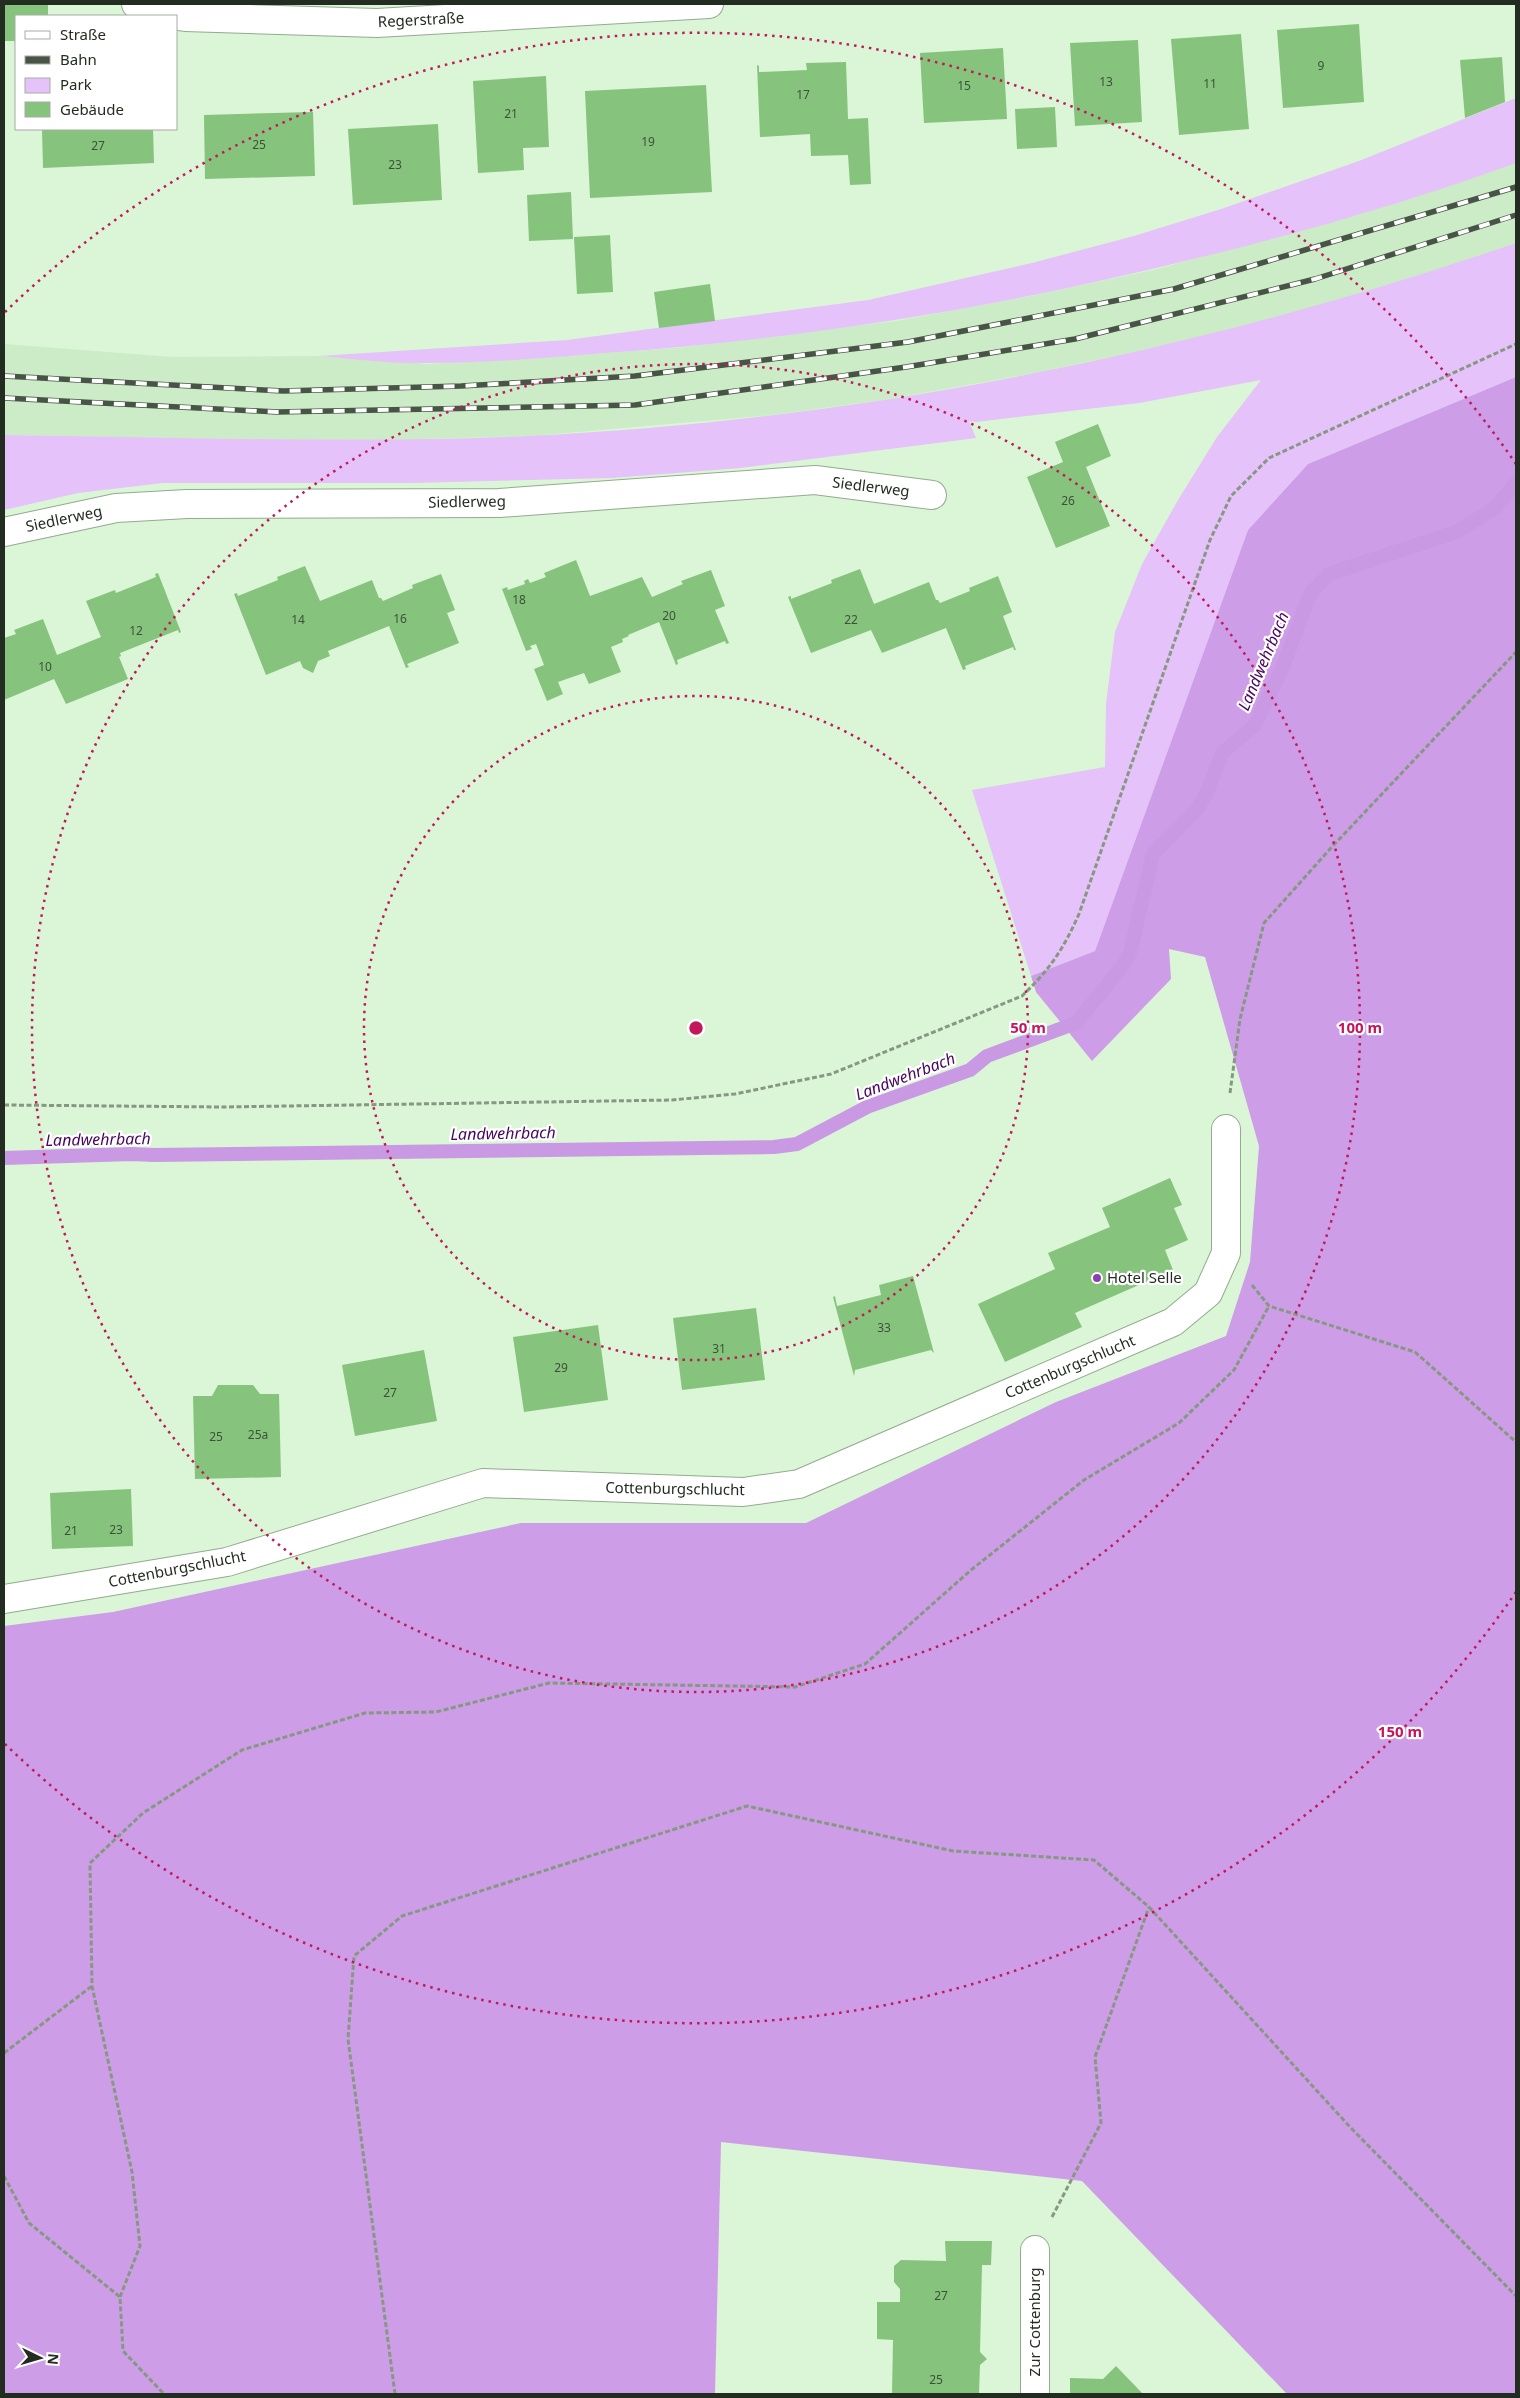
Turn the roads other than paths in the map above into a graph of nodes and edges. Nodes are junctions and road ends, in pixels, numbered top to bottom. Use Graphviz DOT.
graph roads {
  1 [pos="136,4"];
  2 [pos="709,4"];
  3 [pos="171,15"];
  4 [pos="178,16"];
  5 [pos="932,495"];
  6 [pos="4,532"];
  7 [pos="1226,1128"];
  8 [pos="4,1599"];
  9 [pos="1035,2250"];
  10 [pos="1035,2394"];
  1 -- 3 [label="street, Regerstraße"];
  2 -- 4 [label="street, Regerstraße"];
  5 -- 6 [label="street, Siedlerweg"];
  7 -- 8 [label="street, Cottenburgschlucht"];
  9 -- 10 [label="street, Zur Cottenburg"];
}
